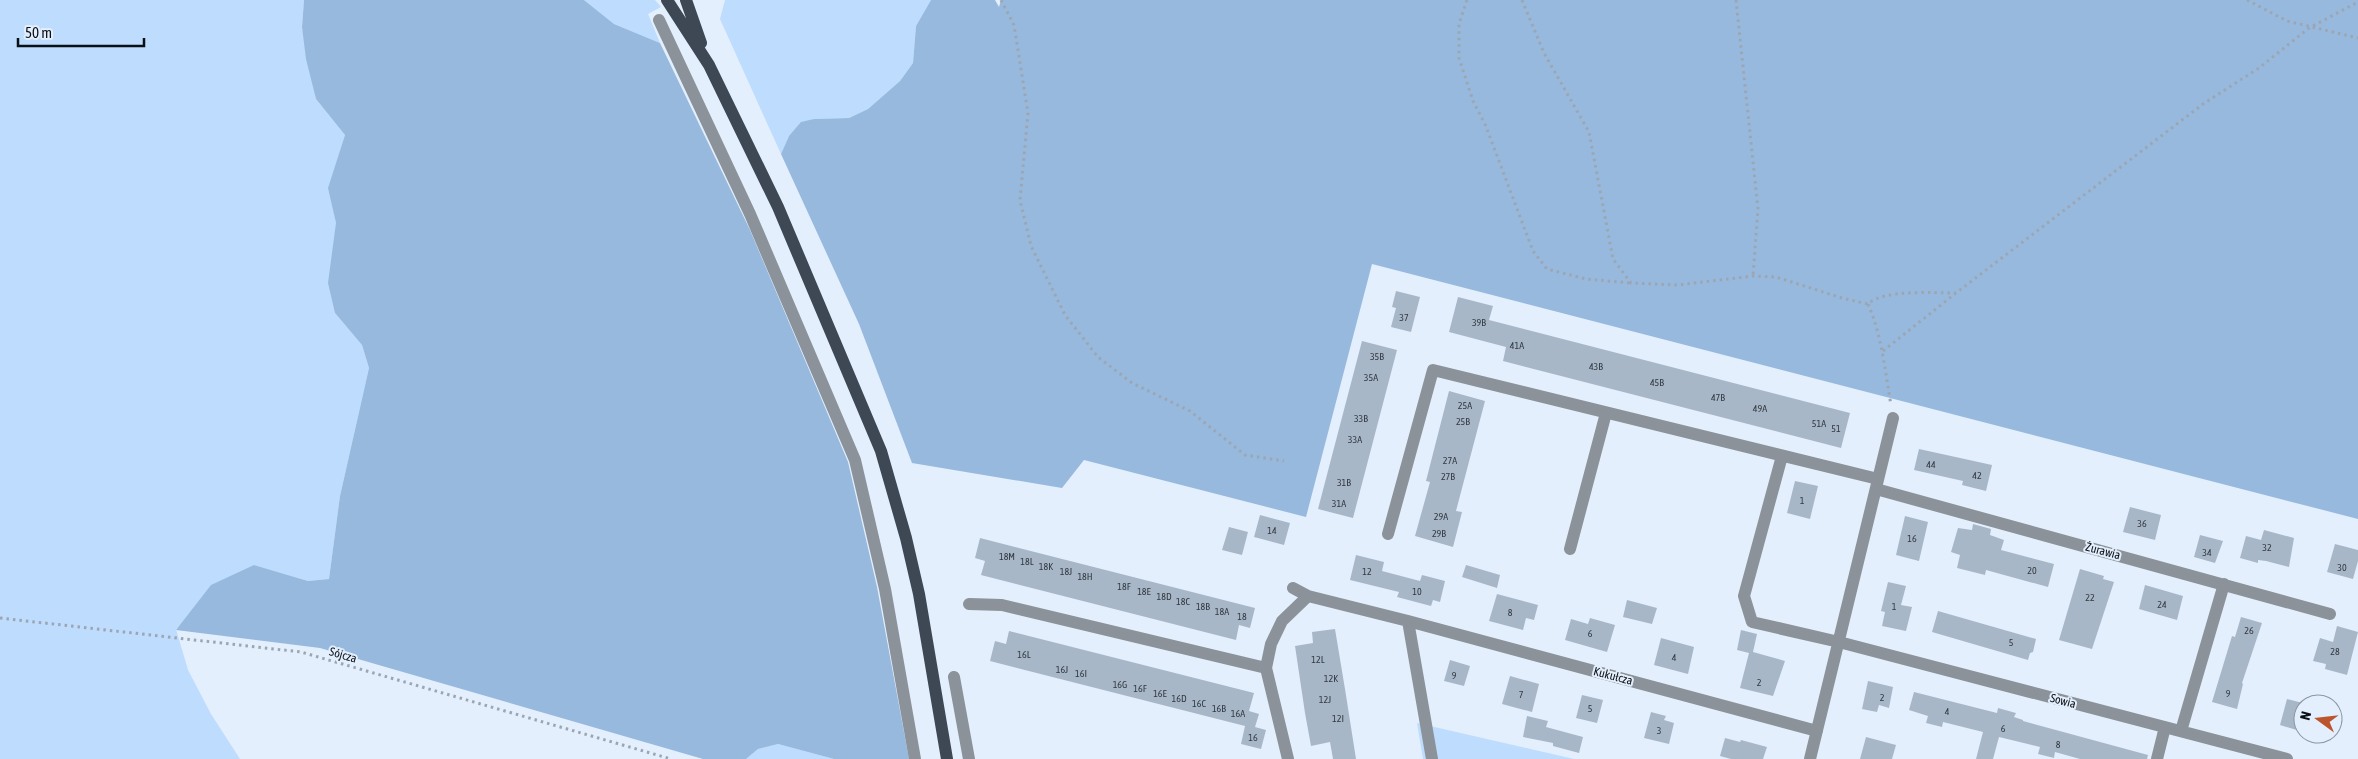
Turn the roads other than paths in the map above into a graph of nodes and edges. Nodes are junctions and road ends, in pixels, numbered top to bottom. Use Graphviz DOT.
graph roads {
  1 [pos="667,0"];
  2 [pos="686,0"];
  3 [pos="659,20"];
  4 [pos="708,64"];
  5 [pos="1606,413"];
  6 [pos="1893,418"];
  7 [pos="1782,456"];
  8 [pos="1877,484"];
  9 [pos="1388,534"];
  10 [pos="1570,549"];
  11 [pos="2224,584"];
  12 [pos="1293,588"];
  13 [pos="1308,596"];
  14 [pos="969,604"];
  15 [pos="2330,614"];
  16 [pos="1408,621"];
  17 [pos="1839,642"];
  18 [pos="1266,668"];
  19 [pos="954,677"];
  20 [pos="2165,727"];
  21 [pos="1817,731"];
  22 [pos="2181,731"];
  23 [pos="2255,755"];
  24 [pos="915,759"];
  25 [pos="947,759"];
  26 [pos="969,759"];
  27 [pos="1288,759"];
  28 [pos="1432,759"];
  29 [pos="1810,759"];
  30 [pos="2157,759"];
  31 [pos="2287,759"];
  1 -- 4 [label="main road"];
  2 -- 4 [label="main road"];
  3 -- 24 [label="street"];
  4 -- 25 [label="main road"];
  5 -- 7 [label="street, Żurawia"];
  5 -- 9 [label="street, Żurawia"];
  5 -- 10 [label="street"];
  6 -- 8 [label="street"];
  7 -- 8 [label="street, Żurawia"];
  7 -- 17 [label="street, Sowia"];
  8 -- 11 [label="street, Żurawia"];
  8 -- 17 [label="street"];
  11 -- 15 [label="street, Żurawia"];
  11 -- 22 [label="street"];
  12 -- 13 [label="street, Kukułcza"];
  13 -- 16 [label="street, Kukułcza"];
  13 -- 18 [label="street"];
  14 -- 18 [label="street"];
  16 -- 21 [label="street, Kukułcza"];
  16 -- 28 [label="street"];
  17 -- 20 [label="street, Sowia"];
  17 -- 21 [label="street"];
  18 -- 27 [label="street"];
  19 -- 26 [label="street"];
  20 -- 22 [label="street, Sowia"];
  20 -- 30 [label="street"];
  21 -- 29 [label="street"];
  22 -- 23 [label="street, Sowia"];
  23 -- 31 [label="street, Sowia"];
}
